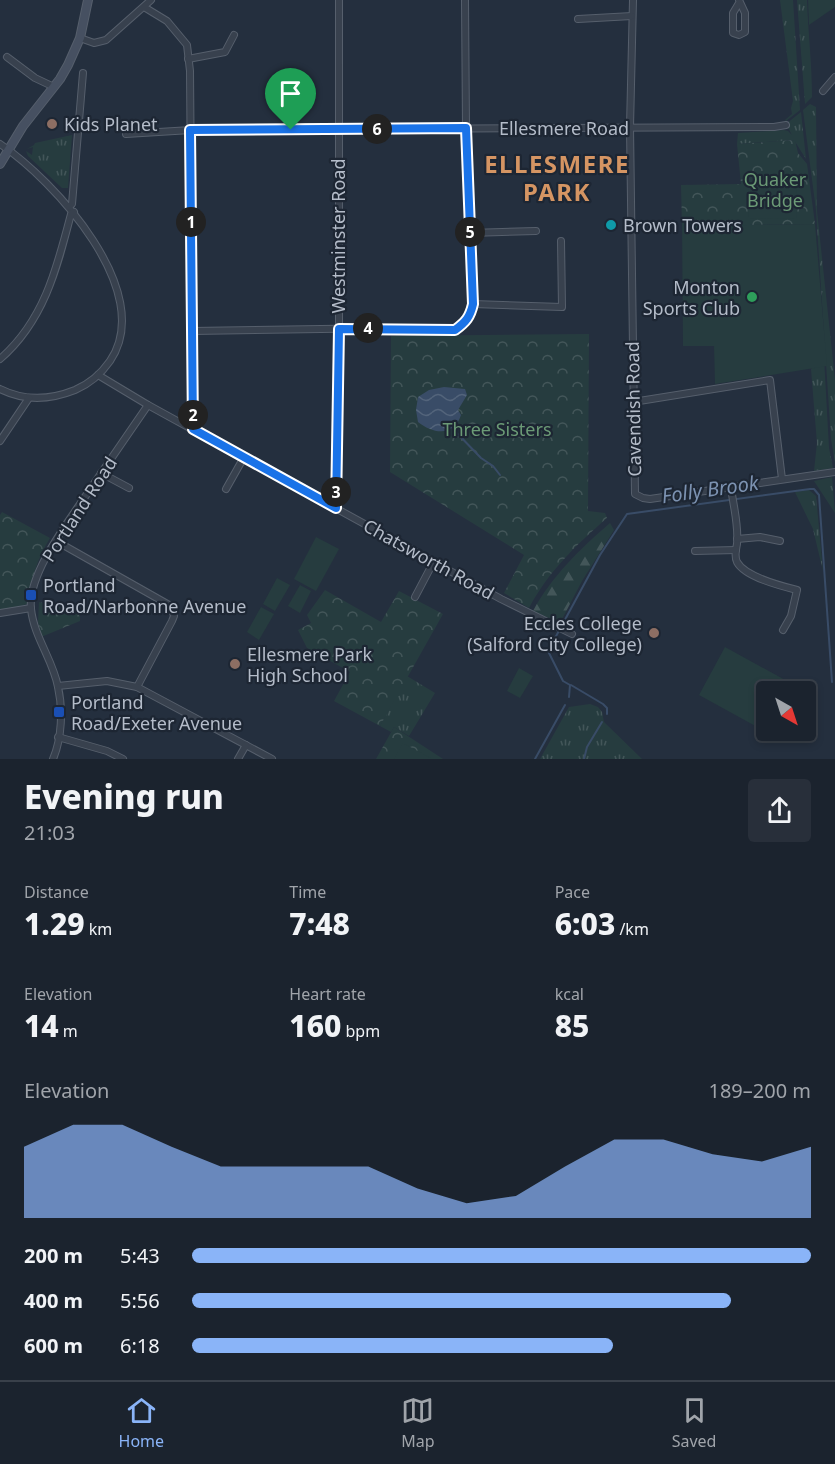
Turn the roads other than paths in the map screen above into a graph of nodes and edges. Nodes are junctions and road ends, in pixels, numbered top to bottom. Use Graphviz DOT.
graph roads {
  1 [pos="88,0"];
  2 [pos="151,0"];
  3 [pos="339,0"];
  4 [pos="465,0"];
  5 [pos="633,0"];
  6 [pos="144,7"];
  7 [pos="632,16"];
  8 [pos="578,19"];
  9 [pos="234,35"];
  10 [pos="80,38"];
  11 [pos="7,57"];
  12 [pos="188,59"];
  13 [pos="83,73"];
  14 [pos="835,77"];
  15 [pos="54,87"];
  16 [pos="823,91"];
  17 [pos="786,125"];
  18 [pos="630,127"];
  19 [pos="466,128"];
  20 [pos="338,129"];
  21 [pos="190,130"];
  22 [pos="126,134"];
  23 [pos="0,144"];
  24 [pos="8,149"];
  25 [pos="0,164"];
  26 [pos="71,209"];
  27 [pos="536,231"];
  28 [pos="470,233"];
  29 [pos="561,241"];
  30 [pos="473,304"];
  31 [pos="339,329"];
  32 [pos="192,331"];
  33 [pos="0,359"];
  34 [pos="98,375"];
  35 [pos="0,389"];
  36 [pos="29,398"];
  37 [pos="633,402"];
  38 [pos="148,405"];
  39 [pos="193,429"];
  40 [pos="0,441"];
  41 [pos="244,457"];
  42 [pos="835,472"];
  43 [pos="101,473"];
  44 [pos="782,479"];
  45 [pos="730,487"];
  46 [pos="129,488"];
  47 [pos="226,489"];
  48 [pos="336,508"];
  49 [pos="737,539"];
  50 [pos="56,541"];
  51 [pos="780,541"];
  52 [pos="736,550"];
  53 [pos="695,551"];
  54 [pos="434,561"];
  55 [pos="415,597"];
  56 [pos="31,608"];
  57 [pos="0,613"];
  58 [pos="783,630"];
  59 [pos="569,633"];
  60 [pos="58,686"];
  61 [pos="137,687"];
  62 [pos="58,737"];
  63 [pos="246,745"];
  64 [pos="53,759"];
  65 [pos="123,759"];
  66 [pos="238,759"];
  67 [pos="272,759"];
  1 -- 10 [label="main road"];
  2 -- 6 [label="street"];
  3 -- 20 [label="street, Westminster Road"];
  4 -- 19 [label="street"];
  5 -- 7 [label="street, Cavendish Road"];
  6 -- 10 [label="street"];
  6 -- 12 [label="street"];
  7 -- 8 [label="street"];
  7 -- 18 [label="street, Cavendish Road"];
  9 -- 12 [label="street"];
  10 -- 15 [label="main road"];
  11 -- 15 [label="street"];
  12 -- 21 [label="street"];
  13 -- 26 [label="street"];
  14 -- 16 [label="street"];
  15 -- 24 [label="main road"];
  17 -- 18 [label="street, Ellesmere Road"];
  18 -- 19 [label="street, Ellesmere Road"];
  18 -- 37 [label="street, Cavendish Road"];
  19 -- 20 [label="street, Ellesmere Road"];
  19 -- 28 [label="street"];
  20 -- 21 [label="street, Ellesmere Road"];
  20 -- 31 [label="street, Westminster Road"];
  21 -- 22 [label="street, Ellesmere Road"];
  21 -- 32 [label="street"];
  23 -- 24 [label="street"];
  24 -- 25 [label="main road"];
  24 -- 26 [label="street"];
  26 -- 33 [label="street"];
  26 -- 34 [label="street"];
  27 -- 28 [label="street"];
  28 -- 30 [label="street"];
  29 -- 30 [label="street"];
  30 -- 31 [label="street"];
  31 -- 32 [label="street"];
  31 -- 48 [label="street, Westminster Road"];
  32 -- 39 [label="street"];
  34 -- 36 [label="street"];
  34 -- 38 [label="street, Chatsworth Road"];
  35 -- 36 [label="street"];
  36 -- 40 [label="street"];
  37 -- 44 [label="street"];
  37 -- 45 [label="street, Cavendish Road"];
  38 -- 39 [label="street, Chatsworth Road"];
  38 -- 43 [label="street, Portland Road"];
  39 -- 41 [label="street, Chatsworth Road"];
  41 -- 47 [label="street"];
  41 -- 48 [label="street, Chatsworth Road"];
  42 -- 44 [label="street"];
  43 -- 46 [label="street"];
  43 -- 50 [label="street, Portland Road"];
  44 -- 45 [label="street"];
  45 -- 49 [label="street"];
  48 -- 54 [label="street, Chatsworth Road"];
  49 -- 51 [label="street"];
  49 -- 52 [label="street"];
  50 -- 56 [label="street, Portland Road"];
  50 -- 61 [label="street"];
  52 -- 53 [label="street"];
  52 -- 58 [label="street"];
  54 -- 55 [label="street"];
  54 -- 59 [label="street, Chatsworth Road"];
  56 -- 57 [label="street"];
  56 -- 60 [label="street, Portland Road"];
  60 -- 61 [label="street"];
  60 -- 62 [label="street, Portland Road"];
  61 -- 63 [label="street"];
  62 -- 64 [label="street, Portland Road"];
  62 -- 65 [label="street"];
  63 -- 66 [label="street"];
  63 -- 67 [label="street"];
}
